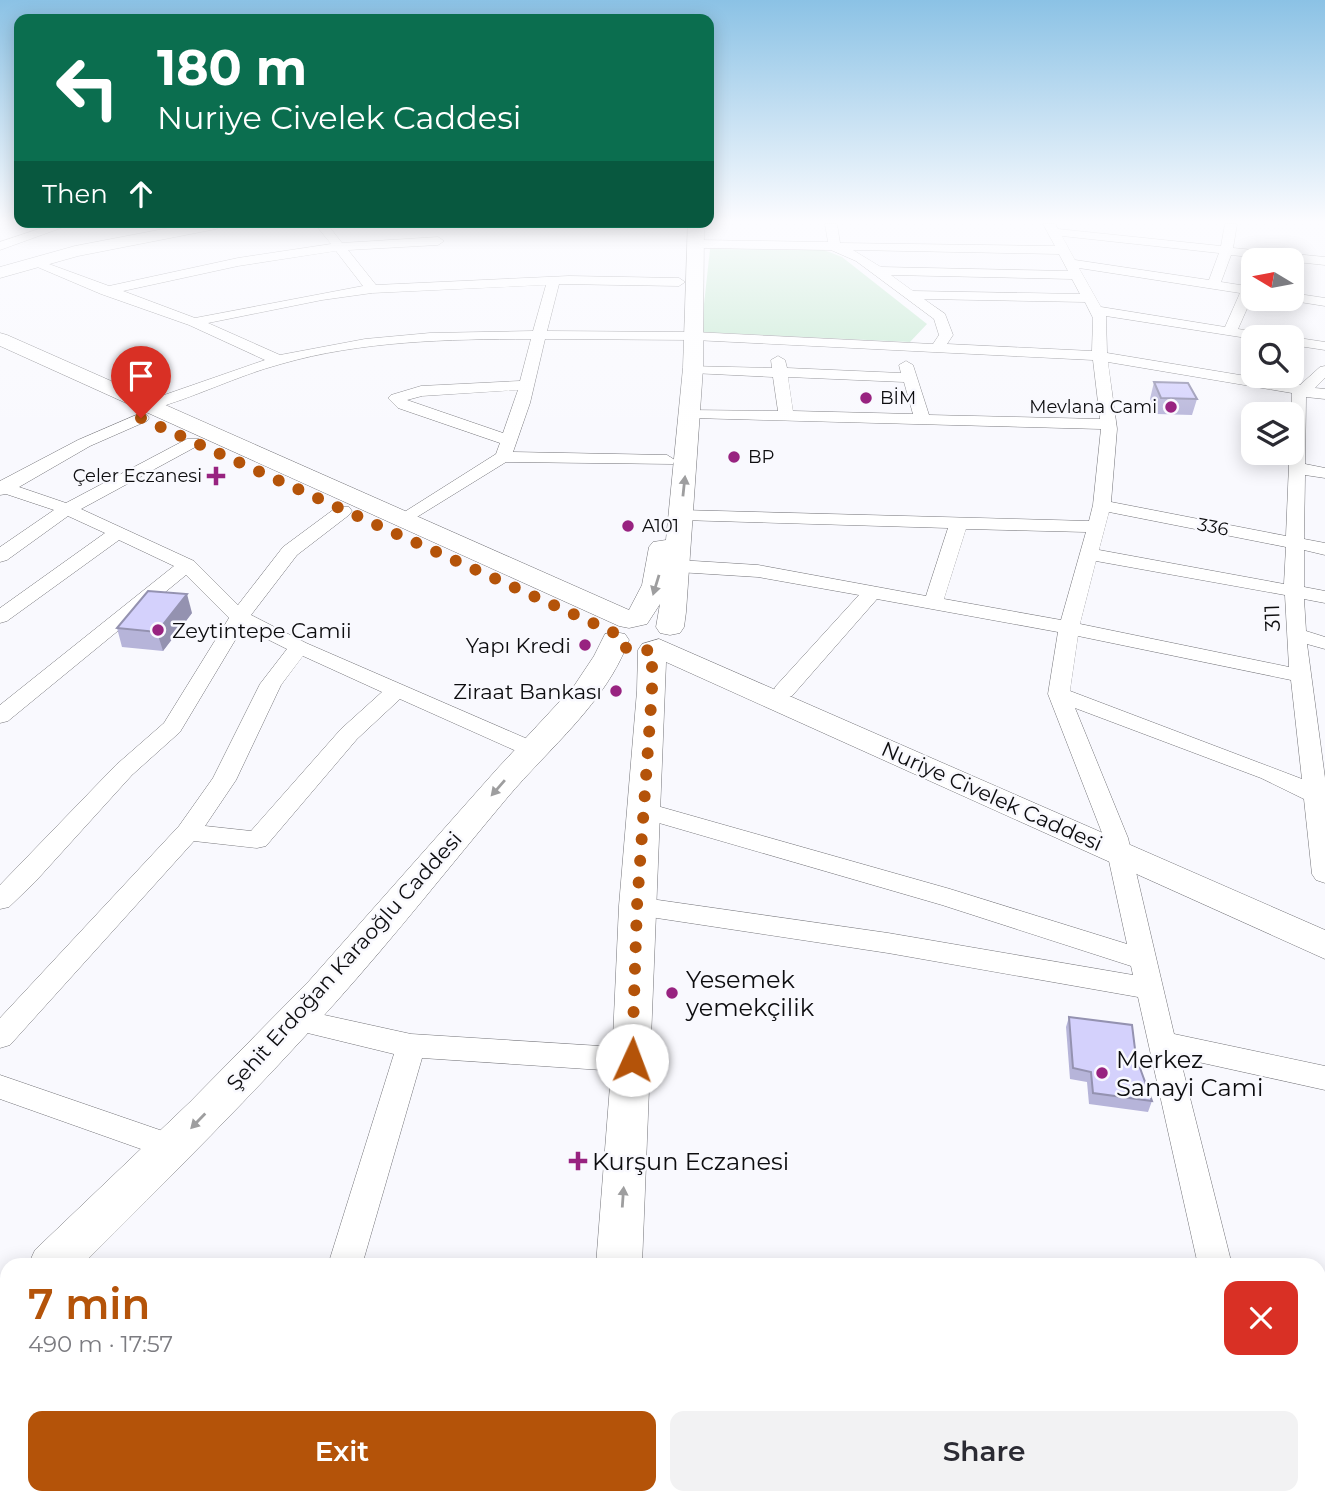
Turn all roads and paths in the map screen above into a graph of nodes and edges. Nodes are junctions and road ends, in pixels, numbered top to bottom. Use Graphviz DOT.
graph roads {
  1 [pos="115,294"];
  2 [pos="334,294"];
  3 [pos="551,294"];
  4 [pos="680,294"];
  5 [pos="690,294"];
  6 [pos="1088,294"];
  7 [pos="910,295"];
  8 [pos="1304,299"];
  9 [pos="1325,302"];
  10 [pos="1093,304"];
  11 [pos="1241,309"];
  12 [pos="194,321"];
  13 [pos="1230,331"];
  14 [pos="1241,333"];
  15 [pos="541,335"];
  16 [pos="685,337"];
  17 [pos="0,339"];
  18 [pos="778,339"];
  19 [pos="1304,343"];
  20 [pos="901,345"];
  21 [pos="1325,346"];
  22 [pos="937,348"];
  23 [pos="0,350"];
  24 [pos="1099,356"];
  25 [pos="278,360"];
  26 [pos="692,369"];
  27 [pos="1325,370"];
  28 [pos="778,372"];
  29 [pos="909,377"];
  30 [pos="526,385"];
  31 [pos="1305,390"];
  32 [pos="1325,394"];
  33 [pos="145,412"];
  34 [pos="692,413"];
  35 [pos="786,415"];
  36 [pos="922,418"];
  37 [pos="1108,424"];
  38 [pos="193,442"];
  39 [pos="505,449"];
  40 [pos="667,460"];
  41 [pos="1296,468"];
  42 [pos="1325,473"];
  43 [pos="2,488"];
  44 [pos="1102,505"];
  45 [pos="66,509"];
  46 [pos="343,510"];
  47 [pos="681,515"];
  48 [pos="404,520"];
  49 [pos="959,523"];
  50 [pos="1096,527"];
  51 [pos="117,533"];
  52 [pos="1295,542"];
  53 [pos="1325,549"];
  54 [pos="1089,554"];
  55 [pos="0,556"];
  56 [pos="187,565"];
  57 [pos="678,566"];
  58 [pos="1294,589"];
  59 [pos="871,594"];
  60 [pos="1325,597"];
  61 [pos="933,604"];
  62 [pos="0,617"];
  63 [pos="239,617"];
  64 [pos="623,627"];
  65 [pos="1069,628"];
  66 [pos="1296,635"];
  67 [pos="663,641"];
  68 [pos="1325,643"];
  69 [pos="299,647"];
  70 [pos="708,670"];
  71 [pos="1299,675"];
  72 [pos="398,690"];
  73 [pos="652,691"];
  74 [pos="784,691"];
  75 [pos="1059,694"];
  76 [pos="0,716"];
  77 [pos="531,749"];
  78 [pos="1314,794"];
  79 [pos="643,810"];
  80 [pos="188,832"];
  81 [pos="1118,845"];
  82 [pos="1325,874"];
  83 [pos="0,900"];
  84 [pos="637,906"];
  85 [pos="1325,930"];
  86 [pos="1325,945"];
  87 [pos="1144,960"];
  88 [pos="1150,989"];
  89 [pos="297,1020"];
  90 [pos="0,1037"];
  91 [pos="1162,1043"];
  92 [pos="411,1046"];
  93 [pos="632,1060"];
  94 [pos="1325,1078"];
  95 [pos="0,1087"];
  96 [pos="172,1147"];
  97 [pos="58,1258"];
  98 [pos="347,1258"];
  99 [pos="619,1258"];
  100 [pos="1213,1258"];
  1 -- 12 [label="street"];
  2 -- 12 [label="street"];
  3 -- 15 [label="street"];
  4 -- 16 [label="main road"];
  5 -- 16 [label="main road"];
  6 -- 10 [label="street"];
  7 -- 10 [label="street"];
  7 -- 22 [label="street"];
  8 -- 9 [label="street"];
  10 -- 13 [label="street"];
  10 -- 24 [label="street"];
  11 -- 13 [label="street"];
  12 -- 25 [label="street"];
  13 -- 14 [label="street"];
  15 -- 16 [label="street"];
  15 -- 25 [label="street"];
  15 -- 30 [label="street"];
  16 -- 18 [label="street"];
  16 -- 26 [label="main road"];
  16 -- 40 [label="main road, Şehit Erdoğan Karaoğlu Caddesi"];
  17 -- 33 [label="main road"];
  18 -- 20 [label="street"];
  18 -- 28 [label="street"];
  19 -- 21 [label="street"];
  20 -- 22 [label="street"];
  20 -- 29 [label="street"];
  22 -- 24 [label="street"];
  23 -- 33 [label="main road"];
  24 -- 31 [label="street"];
  24 -- 37 [label="street"];
  25 -- 33 [label="street"];
  26 -- 28 [label="street"];
  26 -- 34 [label="main road"];
  27 -- 31 [label="street"];
  28 -- 29 [label="street"];
  28 -- 35 [label="street"];
  29 -- 36 [label="street"];
  30 -- 39 [label="street"];
  30 -- 39 [label="street"];
  31 -- 32 [label="street"];
  31 -- 41 [label="street, 311"];
  33 -- 38 [label="main road"];
  33 -- 43 [label="street"];
  33 -- 48 [label="main road"];
  34 -- 35 [label="street"];
  47 -- 34 [label="main road, one-way"];
  35 -- 36 [label="street"];
  36 -- 37 [label="street"];
  37 -- 44 [label="street"];
  38 -- 45 [label="street"];
  38 -- 46 [label="main road"];
  39 -- 40 [label="street"];
  39 -- 48 [label="street"];
  40 -- 64 [label="main road, Şehit Erdoğan Karaoğlu Caddesi, one-way"];
  41 -- 42 [label="street"];
  41 -- 52 [label="street, 311"];
  43 -- 45 [label="street"];
  44 -- 50 [label="street"];
  44 -- 52 [label="street, 336"];
  45 -- 51 [label="street"];
  45 -- 55 [label="street"];
  46 -- 63 [label="street"];
  46 -- 64 [label="main road"];
  47 -- 49 [label="street"];
  47 -- 57 [label="main road"];
  48 -- 64 [label="main road"];
  49 -- 50 [label="street"];
  49 -- 61 [label="street"];
  50 -- 54 [label="street"];
  51 -- 56 [label="street"];
  51 -- 62 [label="street"];
  52 -- 53 [label="street, 336"];
  52 -- 58 [label="street, 311"];
  54 -- 58 [label="street"];
  54 -- 65 [label="street"];
  56 -- 63 [label="street"];
  56 -- 76 [label="street"];
  57 -- 59 [label="street"];
  57 -- 67 [label="main road"];
  58 -- 60 [label="street"];
  58 -- 66 [label="street, 311"];
  59 -- 61 [label="street"];
  59 -- 74 [label="street"];
  61 -- 65 [label="street"];
  63 -- 69 [label="street"];
  63 -- 83 [label="street"];
  64 -- 67 [label="main road, Nuriye Civelek Caddesi"];
  64 -- 77 [label="main road, Şehit Erdoğan Karaoğlu Caddesi"];
  65 -- 71 [label="street"];
  65 -- 75 [label="street"];
  66 -- 68 [label="street"];
  66 -- 71 [label="street, 311"];
  67 -- 70 [label="main road, Nuriye Civelek Caddesi"];
  67 -- 73 [label="main road"];
  67 -- 74 [label="main road, Nuriye Civelek Caddesi"];
  69 -- 72 [label="street"];
  69 -- 80 [label="street"];
  70 -- 73 [label="main road"];
  70 -- 81 [label="main road, Nuriye Civelek Caddesi"];
  71 -- 78 [label="street, 311"];
  72 -- 77 [label="street"];
  72 -- 80 [label="street"];
  73 -- 79 [label="main road"];
  74 -- 81 [label="main road, Nuriye Civelek Caddesi"];
  75 -- 78 [label="street"];
  75 -- 81 [label="street"];
  77 -- 89 [label="main road, Şehit Erdoğan Karaoğlu Caddesi, one-way"];
  78 -- 82 [label="street, 311"];
  79 -- 84 [label="main road"];
  79 -- 87 [label="street"];
  80 -- 90 [label="street"];
  81 -- 85 [label="main road, Nuriye Civelek Caddesi"];
  81 -- 86 [label="main road, Nuriye Civelek Caddesi"];
  81 -- 87 [label="street"];
  84 -- 88 [label="street"];
  84 -- 93 [label="main road"];
  87 -- 88 [label="street"];
  88 -- 91 [label="street"];
  89 -- 92 [label="street"];
  89 -- 96 [label="main road, Şehit Erdoğan Karaoğlu Caddesi, one-way"];
  91 -- 94 [label="street"];
  91 -- 100 [label="street"];
  92 -- 93 [label="street"];
  92 -- 98 [label="street"];
  99 -- 93 [label="main road, one-way"];
  95 -- 96 [label="street"];
  96 -- 97 [label="main road, Şehit Erdoğan Karaoğlu Caddesi"];
}
